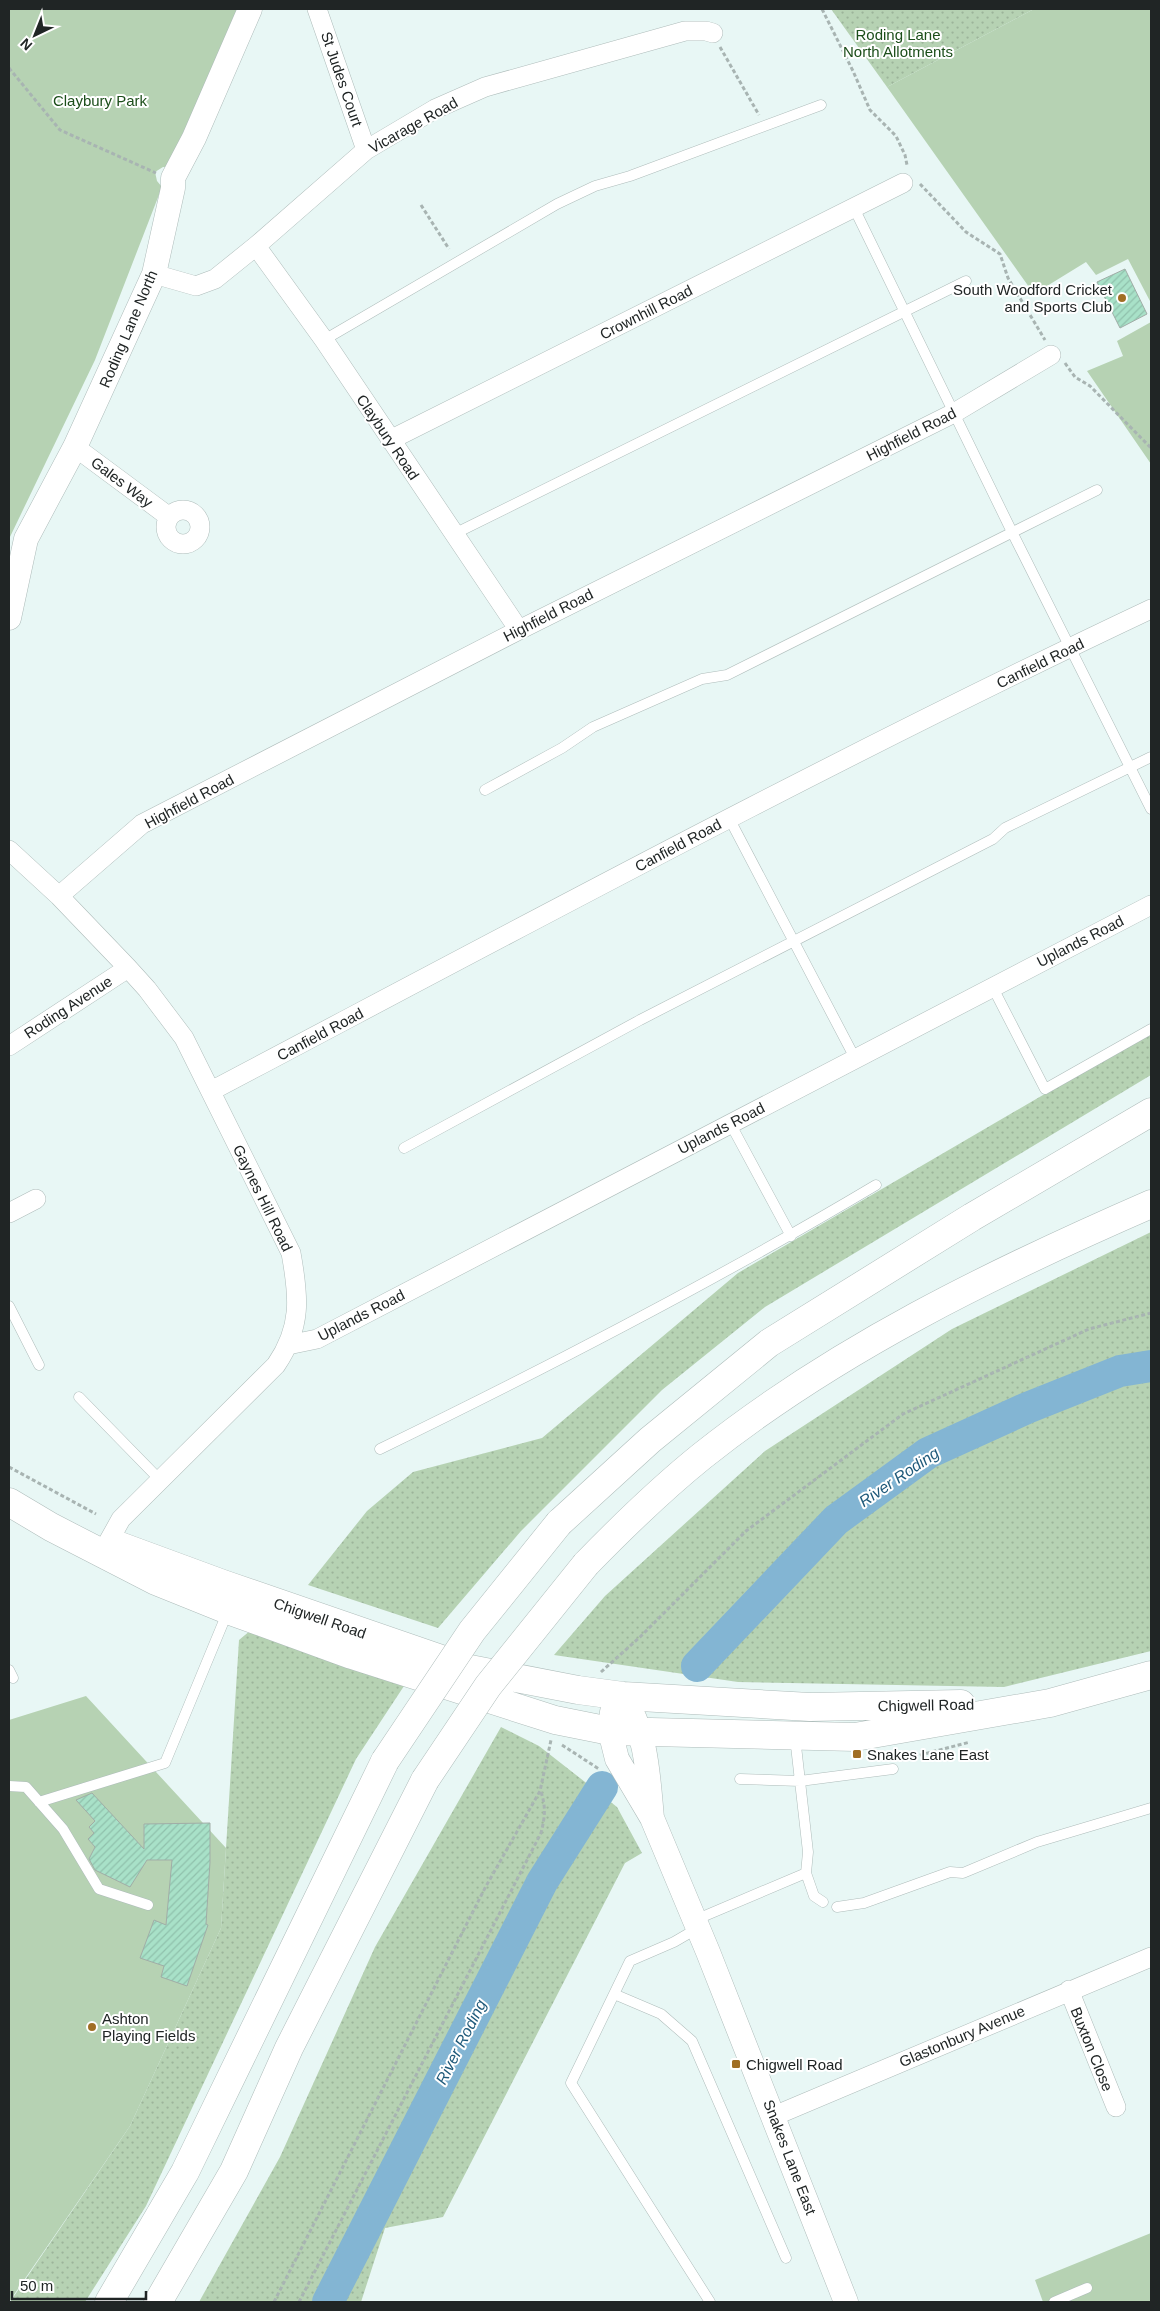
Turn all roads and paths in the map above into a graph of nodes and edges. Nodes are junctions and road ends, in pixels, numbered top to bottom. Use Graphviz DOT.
graph roads {
  1 [pos="250,9"];
  2 [pos="317,9"];
  3 [pos="822,9"];
  4 [pos="713,33"];
  5 [pos="9,68"];
  6 [pos="821,105"];
  7 [pos="766,126"];
  8 [pos="366,150"];
  9 [pos="173,178"];
  10 [pos="909,178"];
  11 [pos="421,206"];
  12 [pos="854,208"];
  13 [pos="256,246"];
  14 [pos="449,249"];
  15 [pos="154,274"];
  16 [pos="966,280"];
  17 [pos="904,310"];
  18 [pos="324,340"];
  19 [pos="1055,353"];
  20 [pos="954,413"];
  21 [pos="390,440"];
  22 [pos="75,447"];
  23 [pos="1151,448"];
  24 [pos="1098,490"];
  25 [pos="168,516"];
  26 [pos="1012,532"];
  27 [pos="454,534"];
  28 [pos="1151,609"];
  29 [pos="9,618"];
  30 [pos="519,630"];
  31 [pos="1070,647"];
  32 [pos="1151,756"];
  33 [pos="1131,767"];
  34 [pos="485,790"];
  35 [pos="1151,808"];
  36 [pos="729,818"];
  37 [pos="9,850"];
  38 [pos="59,896"];
  39 [pos="1151,905"];
  40 [pos="794,942"];
  41 [pos="128,968"];
  42 [pos="992,986"];
  43 [pos="1151,1029"];
  44 [pos="9,1046"];
  45 [pos="856,1060"];
  46 [pos="211,1091"];
  47 [pos="1151,1112"];
  48 [pos="730,1123"];
  49 [pos="404,1148"];
  50 [pos="876,1185"];
  51 [pos="36,1199"];
  52 [pos="1151,1204"];
  53 [pos="9,1213"];
  54 [pos="791,1236"];
  55 [pos="9,1306"];
  56 [pos="1151,1313"];
  57 [pos="288,1345"];
  58 [pos="39,1365"];
  59 [pos="79,1397"];
  60 [pos="380,1449"];
  61 [pos="9,1467"];
  62 [pos="160,1480"];
  63 [pos="17,1506"];
  64 [pos="96,1514"];
  65 [pos="104,1548"];
  66 [pos="181,1568"];
  67 [pos="228,1610"];
  68 [pos="1151,1675"];
  69 [pos="594,1678"];
  70 [pos="623,1696"];
  71 [pos="1050,1703"];
  72 [pos="610,1731"];
  73 [pos="641,1732"];
  74 [pos="795,1736"];
  75 [pos="551,1738"];
  76 [pos="550,1746"];
  77 [pos="598,1768"];
  78 [pos="893,1769"];
  79 [pos="740,1779"];
  80 [pos="800,1781"];
  81 [pos="9,1786"];
  82 [pos="540,1791"];
  83 [pos="40,1802"];
  84 [pos="1151,1808"];
  85 [pos="652,1818"];
  86 [pos="806,1872"];
  87 [pos="823,1902"];
  88 [pos="148,1905"];
  89 [pos="837,1908"];
  90 [pos="696,1924"];
  91 [pos="1151,1957"];
  92 [pos="1069,1990"];
  93 [pos="614,1994"];
  94 [pos="1116,2107"];
  95 [pos="774,2116"];
  96 [pos="786,2258"];
  97 [pos="1087,2288"];
  98 [pos="109,2302"];
  99 [pos="158,2302"];
  100 [pos="274,2302"];
  101 [pos="299,2302"];
  102 [pos="710,2302"];
  103 [pos="846,2302"];
  104 [pos="1054,2302"];
  1 -- 9 [label="street, Roding Lane North"];
  2 -- 8 [label="street, St Judes Court"];
  3 -- 10 [label="path"];
  4 -- 7 [label="path"];
  4 -- 8 [label="street, Vicarage Road"];
  5 -- 9 [label="path"];
  6 -- 7 [label="lane"];
  7 -- 18 [label="lane"];
  8 -- 13 [label="street, Vicarage Road"];
  9 -- 15 [label="street, Roding Lane North"];
  10 -- 12 [label="street, Crownhill Road"];
  10 -- 19 [label="path"];
  11 -- 14 [label="path"];
  12 -- 17 [label="lane"];
  12 -- 21 [label="street, Crownhill Road"];
  13 -- 15 [label="street, Vicarage Road"];
  13 -- 18 [label="street, Claybury Road"];
  15 -- 22 [label="street, Roding Lane North"];
  16 -- 17 [label="lane"];
  17 -- 20 [label="lane"];
  17 -- 27 [label="lane"];
  18 -- 21 [label="street, Claybury Road"];
  19 -- 20 [label="street, Highfield Road"];
  19 -- 23 [label="path"];
  20 -- 26 [label="lane"];
  20 -- 30 [label="street, Highfield Road"];
  21 -- 27 [label="street, Claybury Road"];
  22 -- 25 [label="street, Gales Way"];
  22 -- 29 [label="street, Roding Lane North"];
  24 -- 26 [label="lane"];
  26 -- 31 [label="lane"];
  26 -- 34 [label="lane"];
  27 -- 30 [label="street, Claybury Road"];
  28 -- 31 [label="street, Canfield Road"];
  30 -- 38 [label="street, Highfield Road"];
  31 -- 33 [label="lane"];
  31 -- 36 [label="street, Canfield Road"];
  32 -- 33 [label="lane"];
  33 -- 35 [label="lane"];
  33 -- 40 [label="lane"];
  36 -- 40 [label="lane"];
  36 -- 46 [label="street, Canfield Road"];
  37 -- 38 [label="street, Gaynes Hill Road"];
  38 -- 41 [label="street, Gaynes Hill Road"];
  39 -- 42 [label="street, Uplands Road"];
  40 -- 45 [label="lane"];
  40 -- 49 [label="lane"];
  41 -- 44 [label="street, Roding Avenue"];
  41 -- 46 [label="street, Gaynes Hill Road"];
  42 -- 43 [label="lane"];
  42 -- 45 [label="street, Uplands Road"];
  45 -- 48 [label="street, Uplands Road"];
  46 -- 57 [label="street, Gaynes Hill Road"];
  47 -- 98 [label="main road, bridge"];
  48 -- 54 [label="lane"];
  48 -- 57 [label="street, Uplands Road"];
  50 -- 54 [label="lane"];
  51 -- 53 [label="street"];
  52 -- 99 [label="main road, bridge"];
  54 -- 60 [label="lane"];
  55 -- 58 [label="lane"];
  56 -- 69 [label="path"];
  57 -- 62 [label="street, Gaynes Hill Road"];
  59 -- 62 [label="lane"];
  61 -- 64 [label="path"];
  62 -- 65 [label="street, Gaynes Hill Road"];
  63 -- 65 [label="main road, Chigwell Road"];
  65 -- 66 [label="main road, Chigwell Road"];
  65 -- 67 [label="main road, Chigwell Road"];
  66 -- 67 [label="lane"];
  66 -- 70 [label="main road, Chigwell Road"];
  67 -- 72 [label="main road, Chigwell Road"];
  67 -- 83 [label="lane"];
  68 -- 71 [label="main road, Chigwell Road"];
  70 -- 71 [label="main road, Chigwell Road"];
  70 -- 72 [label="street"];
  70 -- 73 [label="street"];
  71 -- 74 [label="main road, Chigwell Road"];
  72 -- 73 [label="main road, Chigwell Road"];
  72 -- 85 [label="street, Snakes Lane East"];
  73 -- 74 [label="main road, Chigwell Road"];
  73 -- 85 [label="street, Snakes Lane East"];
  74 -- 80 [label="lane"];
  75 -- 77 [label="path"];
  76 -- 82 [label="path"];
  78 -- 80 [label="lane"];
  79 -- 80 [label="lane"];
  80 -- 86 [label="lane"];
  81 -- 83 [label="lane"];
  82 -- 100 [label="path"];
  82 -- 101 [label="path"];
  83 -- 88 [label="lane"];
  84 -- 89 [label="lane"];
  85 -- 90 [label="street, Snakes Lane East"];
  86 -- 87 [label="lane"];
  86 -- 90 [label="lane"];
  90 -- 93 [label="lane"];
  90 -- 95 [label="street, Snakes Lane East"];
  91 -- 92 [label="street, Glastonbury Avenue"];
  92 -- 94 [label="street, Buxton Close"];
  92 -- 95 [label="street, Glastonbury Avenue"];
  93 -- 96 [label="lane"];
  93 -- 102 [label="lane"];
  95 -- 103 [label="street, Snakes Lane East"];
  97 -- 104 [label="lane"];
}
